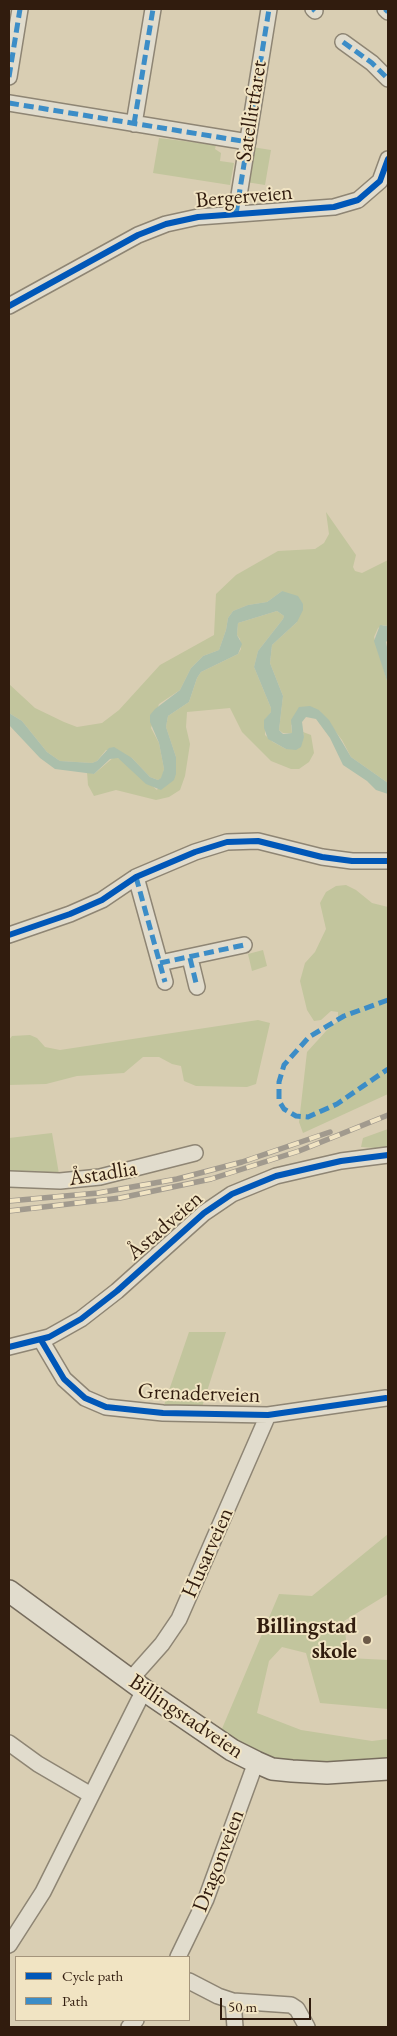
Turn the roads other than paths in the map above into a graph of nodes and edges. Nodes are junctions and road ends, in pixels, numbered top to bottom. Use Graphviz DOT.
graph roads {
  1 [pos="20,9"];
  2 [pos="152,9"];
  3 [pos="269,9"];
  4 [pos="385,9"];
  5 [pos="388,12"];
  6 [pos="344,42"];
  7 [pos="9,77"];
  8 [pos="388,79"];
  9 [pos="9,103"];
  10 [pos="134,124"];
  11 [pos="248,142"];
  12 [pos="388,159"];
  13 [pos="236,214"];
  14 [pos="9,306"];
  15 [pos="388,861"];
  16 [pos="136,878"];
  17 [pos="9,935"];
  18 [pos="244,945"];
  19 [pos="190,958"];
  20 [pos="160,962"];
  21 [pos="165,982"];
  22 [pos="197,988"];
  23 [pos="195,1154"];
  24 [pos="388,1155"];
  25 [pos="9,1179"];
  26 [pos="41,1340"];
  27 [pos="9,1347"];
  28 [pos="386,1398"];
  29 [pos="268,1415"];
  30 [pos="9,1591"];
  31 [pos="137,1685"];
  32 [pos="9,1743"];
  33 [pos="256,1762"];
  34 [pos="388,1769"];
  35 [pos="91,1795"];
  36 [pos="9,1945"];
  37 [pos="178,1956"];
  38 [pos="190,1982"];
  39 [pos="233,2001"];
  40 [pos="235,2027"];
  41 [pos="307,2027"];
  1 -- 7 [label="street"];
  2 -- 10 [label="street"];
  3 -- 11 [label="street, Satellittfaret"];
  4 -- 5 [label="street"];
  6 -- 8 [label="street"];
  9 -- 10 [label="street"];
  10 -- 11 [label="street"];
  11 -- 13 [label="street, Satellittfaret"];
  12 -- 13 [label="street, Bergerveien"];
  13 -- 14 [label="street, Bergerveien"];
  15 -- 16 [label="street"];
  16 -- 17 [label="street"];
  16 -- 20 [label="street"];
  18 -- 19 [label="street"];
  19 -- 20 [label="street"];
  19 -- 22 [label="street"];
  20 -- 21 [label="street"];
  23 -- 25 [label="street, Åstadlia"];
  24 -- 26 [label="street, Åstadveien"];
  26 -- 27 [label="street, Åstadveien"];
  26 -- 29 [label="street, Grenaderveien"];
  28 -- 29 [label="street, Grenaderveien"];
  29 -- 31 [label="street, Husarveien"];
  30 -- 31 [label="main road, Billingstadveien"];
  31 -- 33 [label="main road, Billingstadveien"];
  31 -- 35 [label="street, Husarveien"];
  32 -- 35 [label="street"];
  33 -- 34 [label="main road, Billingstadveien"];
  33 -- 37 [label="street, Dragonveien"];
  35 -- 36 [label="street, Husarveien"];
  38 -- 39 [label="street"];
  39 -- 40 [label="street"];
  39 -- 41 [label="street"];
}
